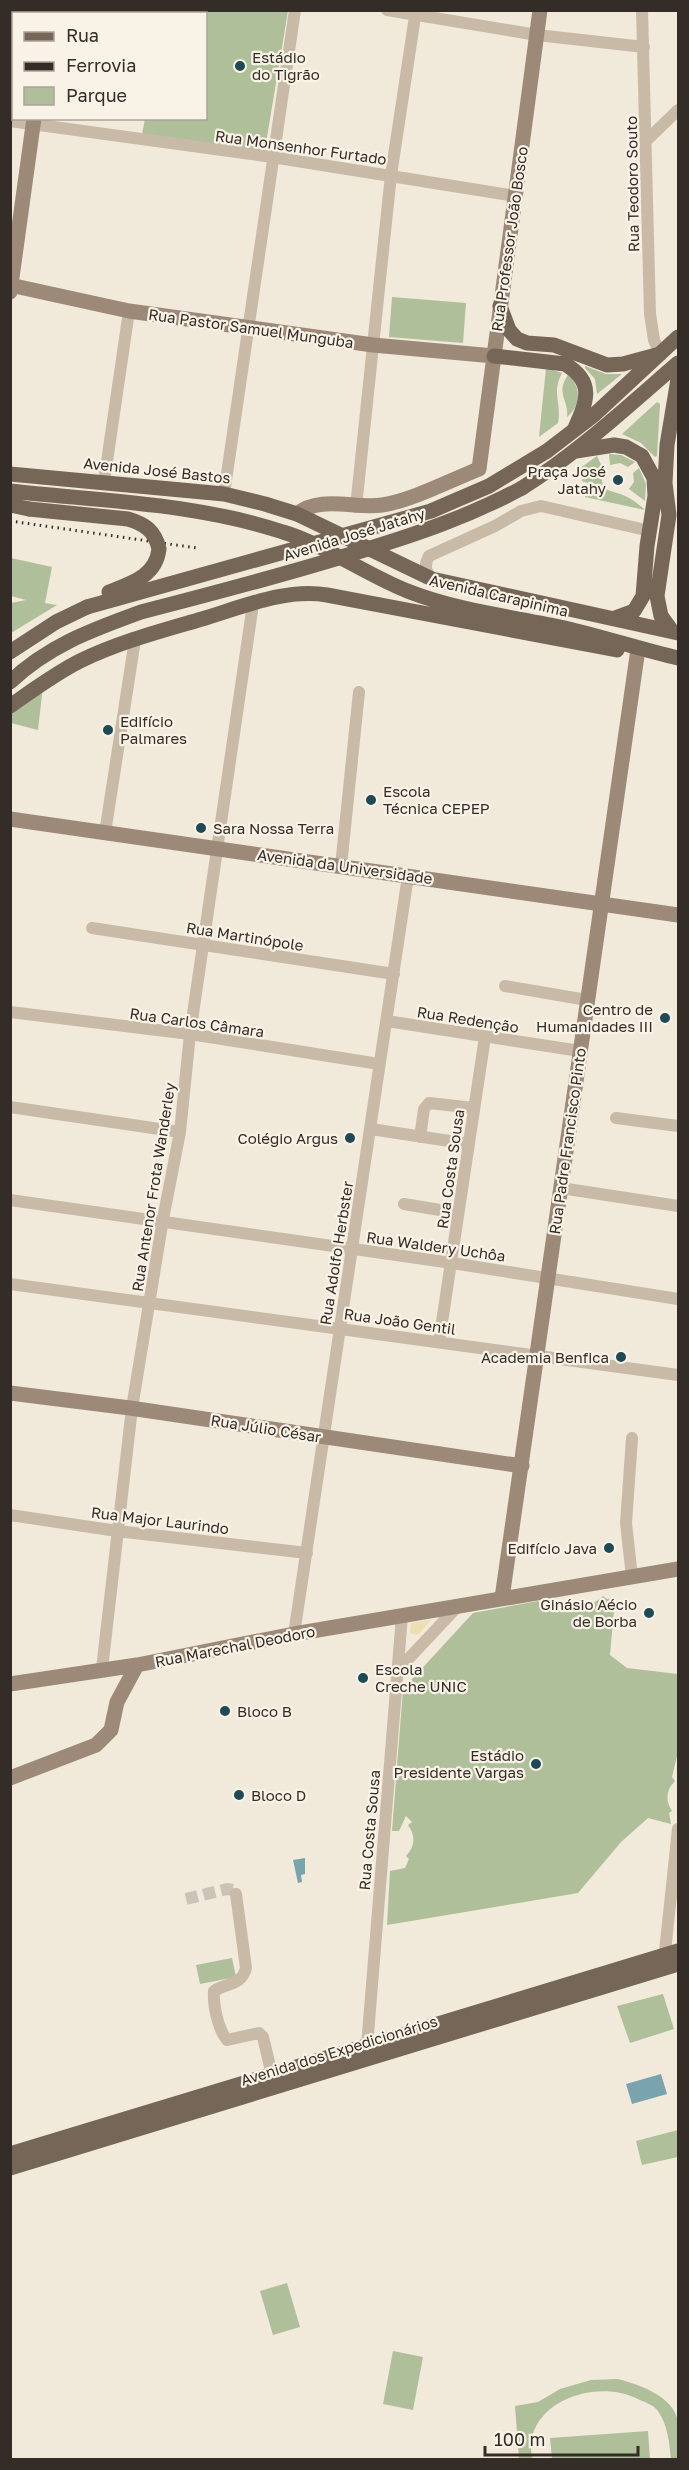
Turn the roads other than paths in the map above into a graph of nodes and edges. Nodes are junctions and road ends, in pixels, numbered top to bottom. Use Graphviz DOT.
graph roads {
  1 [pos="295,10"];
  2 [pos="387,10"];
  3 [pos="540,10"];
  4 [pos="642,10"];
  5 [pos="416,13"];
  6 [pos="537,35"];
  7 [pos="645,47"];
  8 [pos="678,110"];
  9 [pos="10,121"];
  10 [pos="34,121"];
  11 [pos="647,140"];
  12 [pos="272,157"];
  13 [pos="390,175"];
  14 [pos="514,196"];
  15 [pos="11,287"];
  16 [pos="500,306"];
  17 [pos="129,310"];
  18 [pos="249,328"];
  19 [pos="678,337"];
  20 [pos="373,345"];
  21 [pos="660,354"];
  22 [pos="494,356"];
  23 [pos="678,363"];
  24 [pos="678,379"];
  25 [pos="574,431"];
  26 [pos="576,451"];
  27 [pos="10,474"];
  28 [pos="104,482"];
  29 [pos="10,491"];
  30 [pos="224,494"];
  31 [pos="10,505"];
  32 [pos="356,507"];
  33 [pos="297,514"];
  34 [pos="674,515"];
  35 [pos="650,531"];
  36 [pos="432,579"];
  37 [pos="253,604"];
  38 [pos="87,607"];
  39 [pos="614,619"];
  40 [pos="675,632"];
  41 [pos="134,646"];
  42 [pos="633,647"];
  43 [pos="10,652"];
  44 [pos="678,658"];
  45 [pos="10,682"];
  46 [pos="359,692"];
  47 [pos="10,706"];
  48 [pos="10,819"];
  49 [pos="105,833"];
  50 [pos="218,847"];
  51 [pos="341,866"];
  52 [pos="408,876"];
  53 [pos="601,904"];
  54 [pos="678,915"];
  55 [pos="92,928"];
  56 [pos="204,944"];
  57 [pos="394,974"];
  58 [pos="505,986"];
  59 [pos="587,1000"];
  60 [pos="10,1012"];
  61 [pos="387,1021"];
  62 [pos="190,1034"];
  63 [pos="485,1037"];
  64 [pos="580,1051"];
  65 [pos="379,1064"];
  66 [pos="10,1107"];
  67 [pos="474,1108"];
  68 [pos="616,1118"];
  69 [pos="678,1126"];
  70 [pos="371,1129"];
  71 [pos="180,1132"];
  72 [pos="420,1137"];
  73 [pos="469,1144"];
  74 [pos="561,1188"];
  75 [pos="10,1200"];
  76 [pos="404,1204"];
  77 [pos="678,1206"];
  78 [pos="458,1213"];
  79 [pos="163,1222"];
  80 [pos="352,1249"];
  81 [pos="452,1263"];
  82 [pos="548,1277"];
  83 [pos="10,1284"];
  84 [pos="678,1299"];
  85 [pos="149,1302"];
  86 [pos="340,1328"];
  87 [pos="439,1342"];
  88 [pos="536,1355"];
  89 [pos="678,1375"];
  90 [pos="10,1393"];
  91 [pos="132,1408"];
  92 [pos="324,1437"];
  93 [pos="632,1438"];
  94 [pos="522,1466"];
  95 [pos="10,1515"];
  96 [pos="117,1531"];
  97 [pos="307,1553"];
  98 [pos="678,1569"];
  99 [pos="632,1577"];
  100 [pos="502,1598"];
  101 [pos="459,1605"];
  102 [pos="402,1616"];
  103 [pos="294,1634"];
  104 [pos="137,1665"];
  105 [pos="102,1670"];
  106 [pos="397,1671"];
  107 [pos="10,1684"];
  108 [pos="117,1702"];
  109 [pos="10,1778"];
  110 [pos="678,1829"];
  111 [pos="236,1894"];
  112 [pos="671,1959"];
  113 [pos="367,2046"];
  114 [pos="272,2075"];
  115 [pos="136,2124"];
  116 [pos="10,2154"];
  117 [pos="10,2168"];
  1 -- 12 [label="street"];
  2 -- 5 [label="street"];
  3 -- 6 [label="street, Rua Professor João Bosco"];
  4 -- 7 [label="street, Rua Teodoro Souto"];
  5 -- 6 [label="street"];
  5 -- 13 [label="street"];
  6 -- 7 [label="street"];
  6 -- 14 [label="street, Rua Professor João Bosco"];
  7 -- 11 [label="street, Rua Teodoro Souto"];
  8 -- 11 [label="street"];
  9 -- 10 [label="street, Rua Monsenhor Furtado"];
  10 -- 12 [label="street, Rua Monsenhor Furtado"];
  10 -- 15 [label="street"];
  11 -- 21 [label="street, Rua Teodoro Souto"];
  12 -- 13 [label="street, Rua Monsenhor Furtado"];
  12 -- 18 [label="street"];
  13 -- 14 [label="street, Rua Monsenhor Furtado"];
  13 -- 20 [label="street"];
  14 -- 16 [label="street, Rua Professor João Bosco"];
  15 -- 17 [label="street, Rua Pastor Samuel Munguba"];
  16 -- 21 [label="main road"];
  16 -- 22 [label="street, Rua Professor João Bosco"];
  17 -- 18 [label="street, Rua Pastor Samuel Munguba"];
  17 -- 28 [label="street"];
  18 -- 20 [label="street, Rua Pastor Samuel Munguba"];
  18 -- 30 [label="street"];
  19 -- 21 [label="main road, Avenida José Jatahy"];
  20 -- 22 [label="street, Rua Pastor Samuel Munguba"];
  20 -- 32 [label="street"];
  21 -- 25 [label="main road, Avenida José Jatahy"];
  22 -- 25 [label="main road"];
  22 -- 32 [label="street, Rua Professor João Bosco"];
  23 -- 26 [label="main road, Avenida José Jatahy"];
  24 -- 34 [label="main road"];
  25 -- 38 [label="main road, Avenida José Jatahy, bridge"];
  26 -- 35 [label="main road"];
  26 -- 45 [label="main road, Avenida José Jatahy, bridge"];
  27 -- 28 [label="main road, Avenida José Bastos"];
  28 -- 30 [label="main road, Avenida José Bastos"];
  29 -- 42 [label="main road, Avenida Carapinima"];
  30 -- 33 [label="main road, Avenida José Bastos"];
  31 -- 38 [label="main road, bridge"];
  32 -- 33 [label="street"];
  33 -- 36 [label="main road, Avenida Carapinima"];
  34 -- 40 [label="main road"];
  35 -- 36 [label="street"];
  35 -- 39 [label="main road"];
  36 -- 39 [label="main road, Avenida Carapinima"];
  37 -- 42 [label="main road"];
  37 -- 47 [label="main road"];
  37 -- 50 [label="street, Rua Antenor Frota Wanderley"];
  38 -- 43 [label="main road, Avenida José Jatahy"];
  39 -- 40 [label="main road, Avenida Carapinima"];
  41 -- 49 [label="street"];
  42 -- 44 [label="main road, Avenida Carapinima"];
  42 -- 53 [label="street, Rua Padre Francisco Pinto"];
  46 -- 51 [label="street"];
  48 -- 49 [label="street, Avenida da Universidade"];
  49 -- 50 [label="street, Avenida da Universidade"];
  50 -- 51 [label="street, Avenida da Universidade"];
  50 -- 56 [label="street, Rua Antenor Frota Wanderley"];
  51 -- 52 [label="street, Avenida da Universidade"];
  52 -- 53 [label="street, Avenida da Universidade"];
  52 -- 57 [label="street, Rua Adolfo Herbster"];
  53 -- 54 [label="street, Avenida da Universidade"];
  53 -- 59 [label="street, Rua Padre Francisco Pinto"];
  55 -- 56 [label="street, Rua Martinópole"];
  56 -- 57 [label="street, Rua Martinópole"];
  56 -- 62 [label="street, Rua Antenor Frota Wanderley"];
  57 -- 61 [label="street, Rua Adolfo Herbster"];
  58 -- 59 [label="street"];
  59 -- 64 [label="street, Rua Padre Francisco Pinto"];
  60 -- 62 [label="street, Rua Carlos Câmara"];
  61 -- 63 [label="street, Rua Redenção"];
  61 -- 65 [label="street, Rua Adolfo Herbster"];
  62 -- 65 [label="street, Rua Carlos Câmara"];
  62 -- 71 [label="street, Rua Antenor Frota Wanderley"];
  63 -- 64 [label="street, Rua Redenção"];
  63 -- 67 [label="street, Rua Costa Sousa"];
  64 -- 74 [label="street, Rua Padre Francisco Pinto"];
  65 -- 70 [label="street, Rua Adolfo Herbster"];
  66 -- 71 [label="street"];
  67 -- 72 [label="street"];
  67 -- 73 [label="street, Rua Costa Sousa"];
  68 -- 69 [label="street"];
  70 -- 72 [label="street"];
  70 -- 80 [label="street, Rua Adolfo Herbster"];
  71 -- 79 [label="street, Rua Antenor Frota Wanderley"];
  72 -- 73 [label="street"];
  73 -- 78 [label="street, Rua Costa Sousa"];
  74 -- 77 [label="street"];
  74 -- 82 [label="street, Rua Padre Francisco Pinto"];
  75 -- 79 [label="street, Rua Waldery Uchôa"];
  76 -- 78 [label="street"];
  78 -- 81 [label="street, Rua Costa Sousa"];
  79 -- 80 [label="street, Rua Waldery Uchôa"];
  79 -- 85 [label="street, Rua Antenor Frota Wanderley"];
  80 -- 81 [label="street, Rua Waldery Uchôa"];
  80 -- 86 [label="street, Rua Adolfo Herbster"];
  81 -- 82 [label="street, Rua Waldery Uchôa"];
  81 -- 87 [label="street, Rua Costa Sousa"];
  82 -- 84 [label="street, Rua Waldery Uchôa"];
  82 -- 88 [label="street, Rua Padre Francisco Pinto"];
  83 -- 85 [label="street, Rua João Gentil"];
  85 -- 86 [label="street, Rua João Gentil"];
  85 -- 91 [label="street, Rua Antenor Frota Wanderley"];
  86 -- 87 [label="street, Rua João Gentil"];
  86 -- 92 [label="street, Rua Adolfo Herbster"];
  87 -- 88 [label="street, Rua João Gentil"];
  88 -- 89 [label="street, Rua João Gentil"];
  88 -- 94 [label="street, Rua Padre Francisco Pinto"];
  90 -- 91 [label="street, Rua Júlio César"];
  91 -- 92 [label="street, Rua Júlio César"];
  91 -- 96 [label="street, Rua Antenor Frota Wanderley"];
  92 -- 94 [label="street, Rua Júlio César"];
  92 -- 97 [label="street, Rua Adolfo Herbster"];
  93 -- 99 [label="street"];
  94 -- 100 [label="street, Rua Padre Francisco Pinto"];
  95 -- 96 [label="street, Rua Major Laurindo"];
  96 -- 97 [label="street, Rua Major Laurindo"];
  96 -- 105 [label="street, Rua Antenor Frota Wanderley"];
  97 -- 103 [label="street, Rua Adolfo Herbster"];
  98 -- 99 [label="street, Rua Marechal Deodoro"];
  99 -- 100 [label="street, Rua Marechal Deodoro"];
  100 -- 101 [label="street, Rua Marechal Deodoro"];
  101 -- 102 [label="street, Rua Marechal Deodoro"];
  101 -- 106 [label="street"];
  102 -- 103 [label="street, Rua Marechal Deodoro"];
  102 -- 106 [label="street, Rua Costa Sousa"];
  103 -- 104 [label="street, Rua Marechal Deodoro"];
  104 -- 105 [label="street, Rua Marechal Deodoro"];
  104 -- 108 [label="street"];
  105 -- 107 [label="street, Rua Marechal Deodoro"];
  105 -- 108 [label="street"];
  106 -- 113 [label="street, Rua Costa Sousa"];
  108 -- 109 [label="street"];
  110 -- 112 [label="street"];
  111 -- 114 [label="street"];
  112 -- 113 [label="main road, Avenida dos Expedicionários"];
  112 -- 115 [label="main road, Avenida dos Expedicionários"];
  113 -- 114 [label="main road, Avenida dos Expedicionários"];
  114 -- 115 [label="main road, Avenida dos Expedicionários"];
  115 -- 116 [label="main road, Avenida dos Expedicionários"];
  115 -- 117 [label="main road, Avenida dos Expedicionários"];
}
